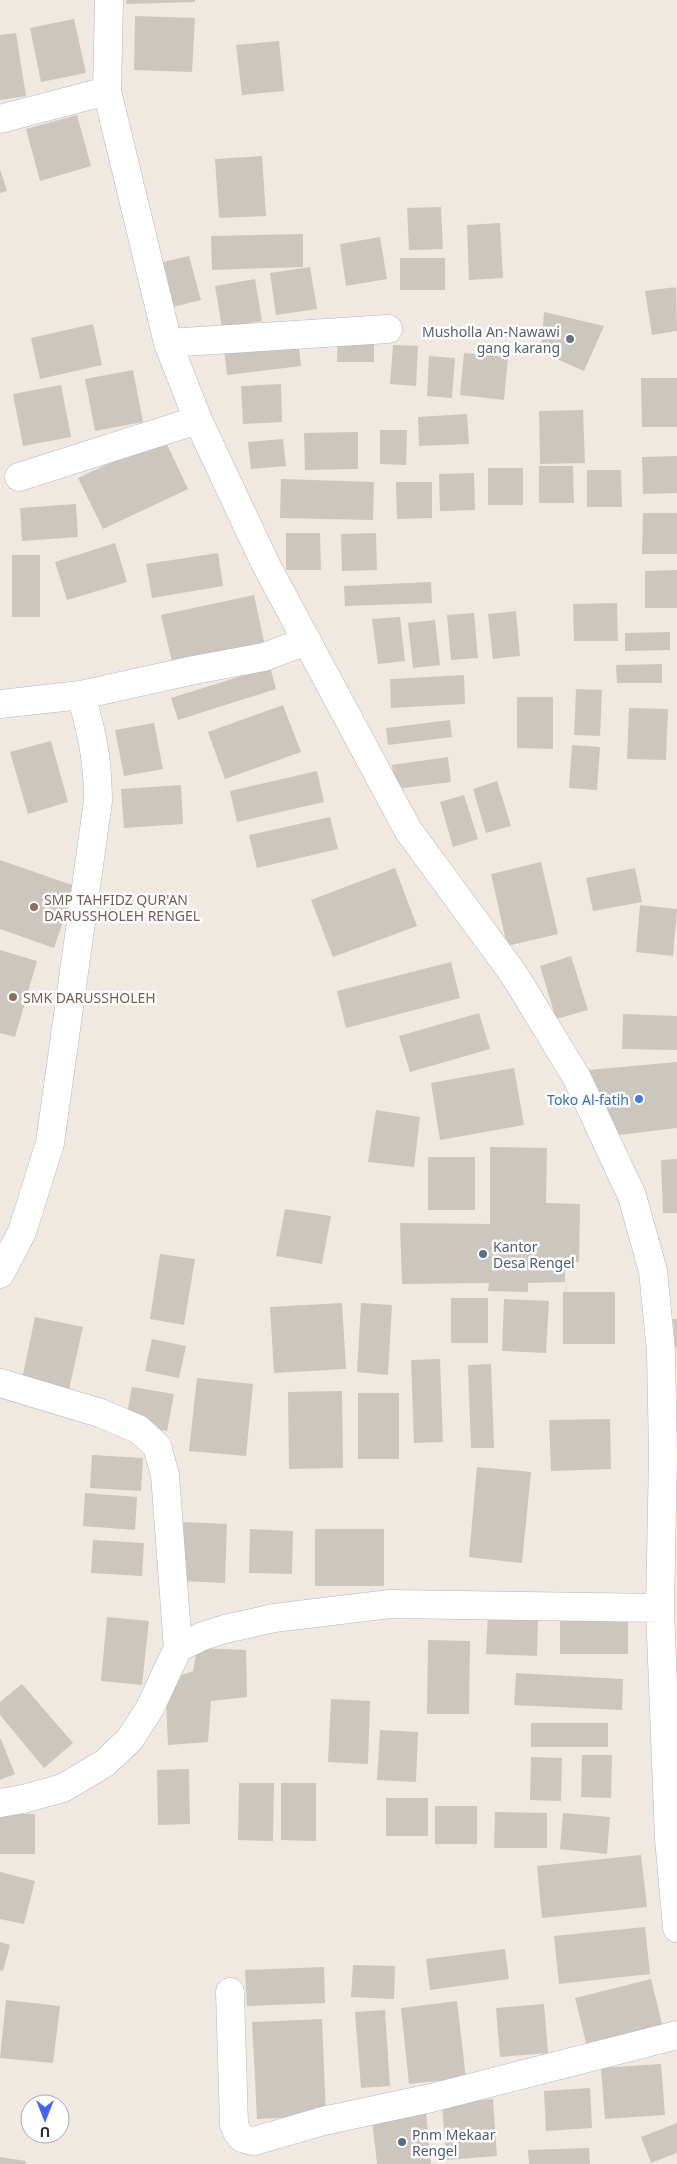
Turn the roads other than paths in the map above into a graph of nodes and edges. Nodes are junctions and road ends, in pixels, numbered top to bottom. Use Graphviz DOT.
graph roads {
  1 [pos="109,0"];
  2 [pos="107,90"];
  3 [pos="0,119"];
  4 [pos="388,329"];
  5 [pos="168,343"];
  6 [pos="198,420"];
  7 [pos="19,477"];
  8 [pos="307,641"];
  9 [pos="81,695"];
  10 [pos="0,704"];
  11 [pos="0,1274"];
  12 [pos="669,1351"];
  13 [pos="0,1383"];
  14 [pos="660,1608"];
  15 [pos="178,1648"];
  16 [pos="0,1803"];
  17 [pos="677,1928"];
  18 [pos="230,1992"];
  19 [pos="677,2035"];
  1 -- 2 [label="street"];
  2 -- 3 [label="street"];
  2 -- 5 [label="street"];
  4 -- 5 [label="street"];
  5 -- 6 [label="street"];
  6 -- 7 [label="street"];
  6 -- 8 [label="street"];
  8 -- 9 [label="street"];
  8 -- 12 [label="street"];
  9 -- 10 [label="street"];
  9 -- 11 [label="street"];
  12 -- 14 [label="street"];
  13 -- 15 [label="street"];
  14 -- 15 [label="street"];
  14 -- 17 [label="street"];
  15 -- 16 [label="street"];
  18 -- 19 [label="street"];
}
